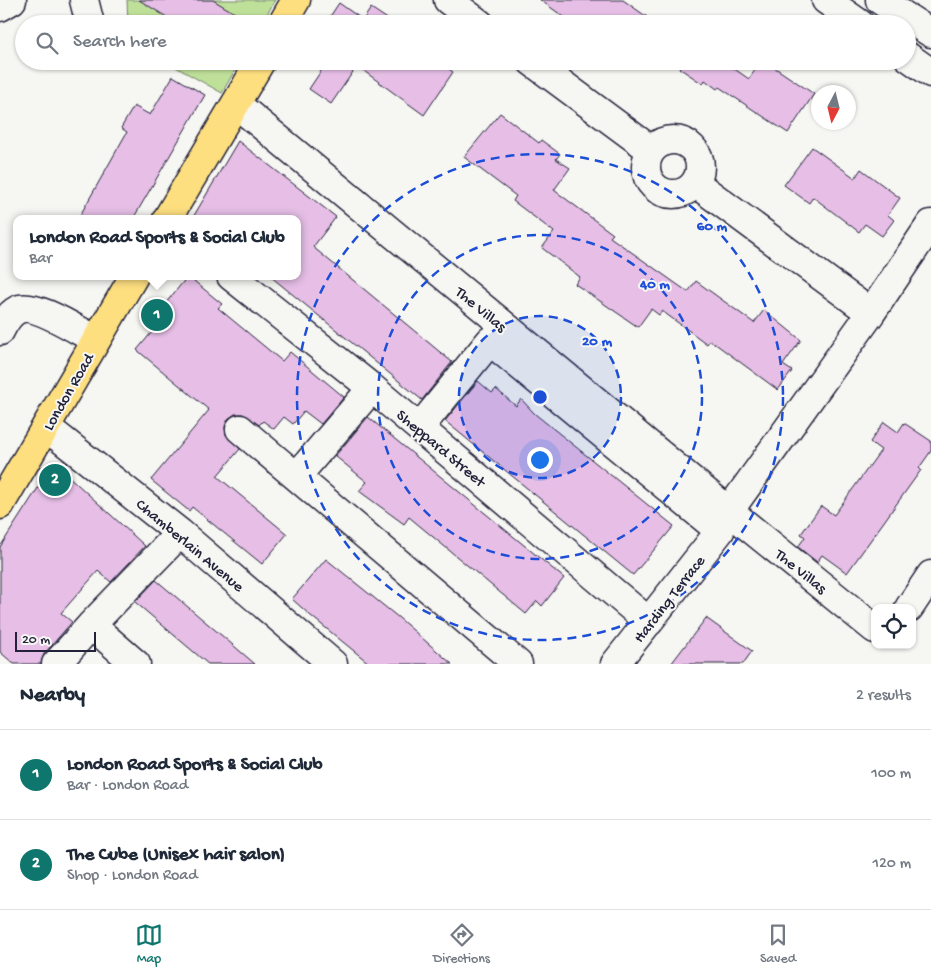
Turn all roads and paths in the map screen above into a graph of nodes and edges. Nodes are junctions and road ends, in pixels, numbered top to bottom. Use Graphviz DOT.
graph roads {
  1 [pos="12,0"];
  2 [pos="84,0"];
  3 [pos="296,0"];
  4 [pos="448,0"];
  5 [pos="826,0"];
  6 [pos="880,0"];
  7 [pos="0,7"];
  8 [pos="88,15"];
  9 [pos="287,15"];
  10 [pos="468,15"];
  11 [pos="847,15"];
  12 [pos="903,15"];
  13 [pos="916,23"];
  14 [pos="931,33"];
  15 [pos="916,62"];
  16 [pos="256,70"];
  17 [pos="543,70"];
  18 [pos="931,72"];
  19 [pos="236,104"];
  20 [pos="651,150"];
  21 [pos="695,183"];
  22 [pos="169,215"];
  23 [pos="931,224"];
  24 [pos="132,280"];
  25 [pos="236,280"];
  26 [pos="871,313"];
  27 [pos="0,331"];
  28 [pos="96,340"];
  29 [pos="372,388"];
  30 [pos="46,427"];
  31 [pos="420,427"];
  32 [pos="240,429"];
  33 [pos="297,476"];
  34 [pos="0,505"];
  35 [pos="724,521"];
  36 [pos="180,533"];
  37 [pos="931,575"];
  38 [pos="912,604"];
  39 [pos="649,622"];
  40 [pos="91,625"];
  41 [pos="871,626"];
  42 [pos="56,664"];
  43 [pos="136,664"];
  44 [pos="333,664"];
  45 [pos="518,664"];
  46 [pos="615,664"];
  1 -- 7 [label="street"];
  2 -- 8 [label="street"];
  3 -- 9 [label="main road"];
  4 -- 10 [label="street"];
  5 -- 11 [label="street"];
  6 -- 12 [label="street"];
  13 -- 14 [label="street"];
  15 -- 18 [label="street"];
  16 -- 19 [label="main road"];
  17 -- 20 [label="street"];
  19 -- 22 [label="main road"];
  19 -- 35 [label="street, The Villas"];
  20 -- 21 [label="street"];
  20 -- 21 [label="street"];
  21 -- 26 [label="street"];
  23 -- 26 [label="street"];
  24 -- 28 [label="main road, London Road"];
  25 -- 29 [label="street, Sheppard Street"];
  26 -- 35 [label="street"];
  27 -- 28 [label="street"];
  28 -- 30 [label="main road, London Road"];
  29 -- 31 [label="street, Sheppard Street"];
  29 -- 33 [label="street"];
  30 -- 34 [label="main road, London Road"];
  30 -- 36 [label="street, Chamberlain Avenue"];
  31 -- 35 [label="street, The Villas"];
  31 -- 39 [label="street, Sheppard Street"];
  32 -- 33 [label="street"];
  33 -- 45 [label="street"];
  35 -- 39 [label="street, Harding Terrace"];
  35 -- 41 [label="street, The Villas"];
  36 -- 40 [label="street"];
  36 -- 44 [label="street, Chamberlain Avenue"];
  37 -- 38 [label="street"];
  39 -- 46 [label="street, Harding Terrace"];
  40 -- 42 [label="street"];
  40 -- 43 [label="street"];
}
